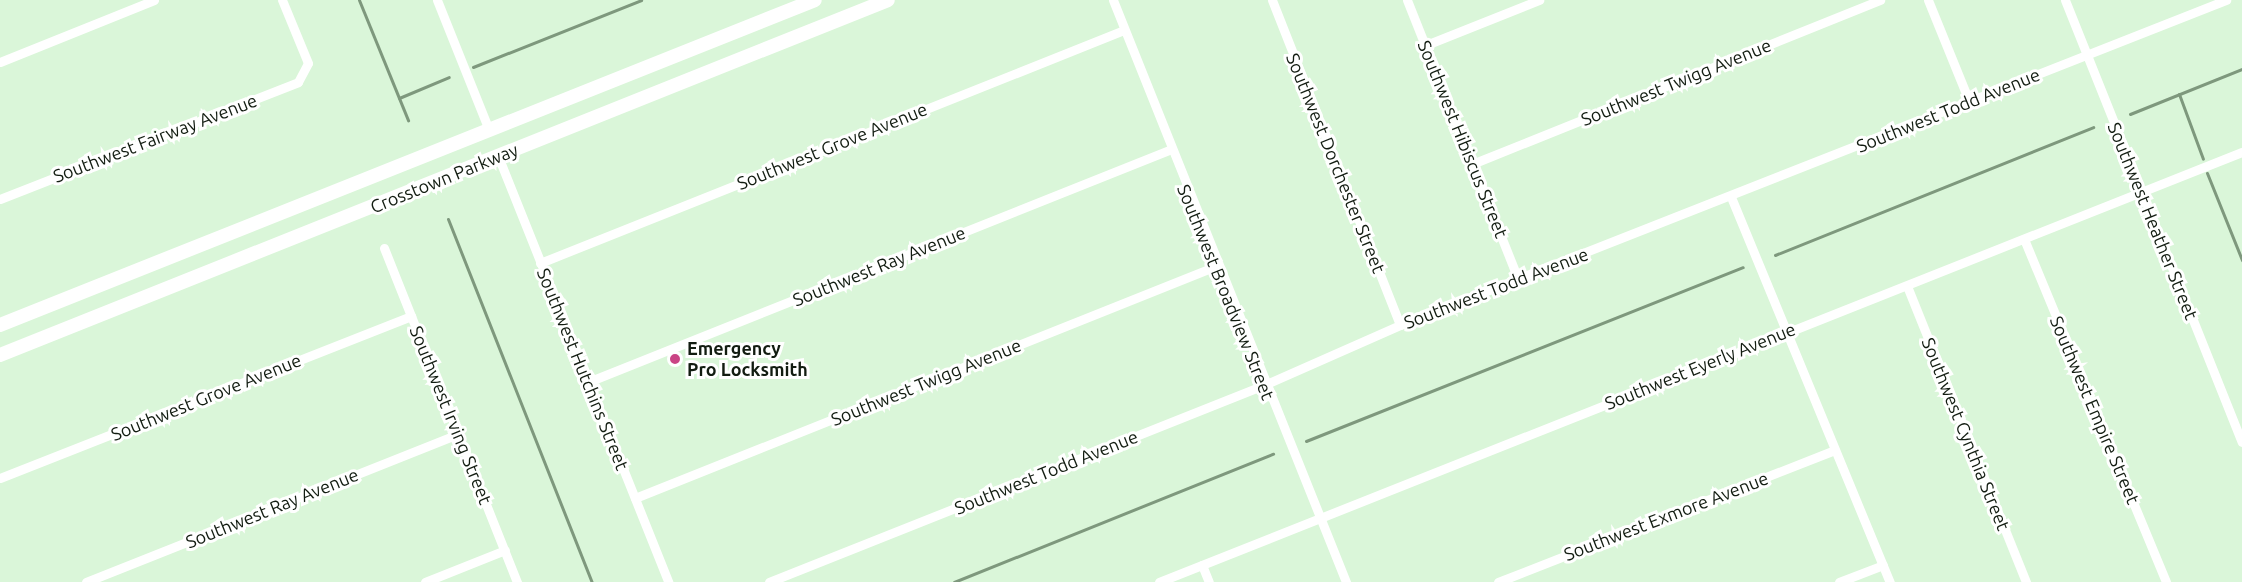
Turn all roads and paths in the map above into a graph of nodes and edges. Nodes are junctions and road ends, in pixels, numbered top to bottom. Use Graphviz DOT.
graph roads {
  1 [pos="154,0"];
  2 [pos="282,0"];
  3 [pos="815,0"];
  4 [pos="888,0"];
  5 [pos="1113,0"];
  6 [pos="1272,0"];
  7 [pos="1407,0"];
  8 [pos="1539,0"];
  9 [pos="1880,0"];
  10 [pos="1928,0"];
  11 [pos="2064,0"];
  12 [pos="2226,0"];
  13 [pos="439,1"];
  14 [pos="1124,30"];
  15 [pos="1426,45"];
  16 [pos="2086,56"];
  17 [pos="0,62"];
  18 [pos="1969,101"];
  19 [pos="489,130"];
  20 [pos="1169,150"];
  21 [pos="2242,152"];
  22 [pos="498,156"];
  23 [pos="1472,164"];
  24 [pos="2141,192"];
  25 [pos="1731,197"];
  26 [pos="0,199"];
  27 [pos="2024,239"];
  28 [pos="384,248"];
  29 [pos="540,262"];
  30 [pos="1216,266"];
  31 [pos="1518,279"];
  32 [pos="1907,286"];
  33 [pos="411,316"];
  34 [pos="0,325"];
  35 [pos="1400,325"];
  36 [pos="1787,332"];
  37 [pos="0,356"];
  38 [pos="588,382"];
  39 [pos="1264,385"];
  40 [pos="458,434"];
  41 [pos="2242,442"];
  42 [pos="1834,450"];
  43 [pos="0,478"];
  44 [pos="636,498"];
  45 [pos="1318,517"];
  46 [pos="505,550"];
  47 [pos="1883,564"];
  48 [pos="1203,565"];
  49 [pos="86,582"];
  50 [pos="425,582"];
  51 [pos="517,582"];
  52 [pos="668,582"];
  53 [pos="769,582"];
  54 [pos="1159,582"];
  55 [pos="1209,582"];
  56 [pos="1346,582"];
  57 [pos="1498,582"];
  58 [pos="1839,582"];
  59 [pos="1890,582"];
  60 [pos="2026,582"];
  61 [pos="2166,582"];
  1 -- 17 [label="street"];
  2 -- 26 [label="street, Southwest Fairway Avenue"];
  3 -- 19 [label="main road, Crosstown Parkway"];
  4 -- 22 [label="main road, Crosstown Parkway"];
  5 -- 14 [label="street, Southwest Broadview Street"];
  6 -- 35 [label="street, Southwest Dorchester Street"];
  7 -- 15 [label="street, Southwest Hibiscus Street"];
  8 -- 15 [label="street"];
  9 -- 23 [label="street, Southwest Twigg Avenue"];
  10 -- 18 [label="street"];
  11 -- 16 [label="street, Southwest Heather Street"];
  12 -- 16 [label="street, Southwest Todd Avenue"];
  13 -- 19 [label="street"];
  14 -- 20 [label="street, Southwest Broadview Street"];
  14 -- 29 [label="street, Southwest Grove Avenue"];
  15 -- 23 [label="street, Southwest Hibiscus Street"];
  16 -- 18 [label="street, Southwest Todd Avenue"];
  16 -- 24 [label="street, Southwest Heather Street"];
  18 -- 25 [label="street, Southwest Todd Avenue"];
  19 -- 34 [label="main road, Crosstown Parkway"];
  20 -- 30 [label="street, Southwest Broadview Street"];
  20 -- 38 [label="street, Southwest Ray Avenue"];
  21 -- 24 [label="street, Southwest Eyerly Avenue"];
  22 -- 29 [label="street, Southwest Hutchins Street"];
  22 -- 37 [label="main road, Crosstown Parkway"];
  23 -- 31 [label="street, Southwest Hibiscus Street"];
  24 -- 27 [label="street, Southwest Eyerly Avenue"];
  24 -- 41 [label="street, Southwest Heather Street"];
  25 -- 31 [label="street, Southwest Todd Avenue"];
  25 -- 36 [label="street"];
  27 -- 32 [label="street, Southwest Eyerly Avenue"];
  27 -- 61 [label="street, Southwest Empire Street"];
  28 -- 33 [label="street, Southwest Irving Street"];
  29 -- 38 [label="street, Southwest Hutchins Street"];
  30 -- 39 [label="street, Southwest Broadview Street"];
  30 -- 44 [label="street, Southwest Twigg Avenue"];
  31 -- 35 [label="street, Southwest Todd Avenue"];
  32 -- 36 [label="street, Southwest Eyerly Avenue"];
  32 -- 60 [label="street, Southwest Cynthia Street"];
  33 -- 40 [label="street, Southwest Irving Street"];
  33 -- 43 [label="street, Southwest Grove Avenue"];
  35 -- 39 [label="street, Southwest Todd Avenue"];
  36 -- 42 [label="street"];
  36 -- 45 [label="street, Southwest Eyerly Avenue"];
  38 -- 44 [label="street, Southwest Hutchins Street"];
  39 -- 45 [label="street, Southwest Broadview Street"];
  39 -- 53 [label="street, Southwest Todd Avenue"];
  40 -- 46 [label="street, Southwest Irving Street"];
  40 -- 49 [label="street, Southwest Ray Avenue"];
  42 -- 47 [label="street"];
  42 -- 57 [label="street, Southwest Exmore Avenue"];
  44 -- 52 [label="street, Southwest Hutchins Street"];
  45 -- 48 [label="street, Southwest Eyerly Avenue"];
  45 -- 56 [label="street, Southwest Broadview Street"];
  46 -- 50 [label="street"];
  46 -- 51 [label="street, Southwest Irving Street"];
  47 -- 58 [label="street"];
  47 -- 59 [label="street"];
  48 -- 54 [label="street, Southwest Eyerly Avenue"];
  48 -- 55 [label="street"];
}
